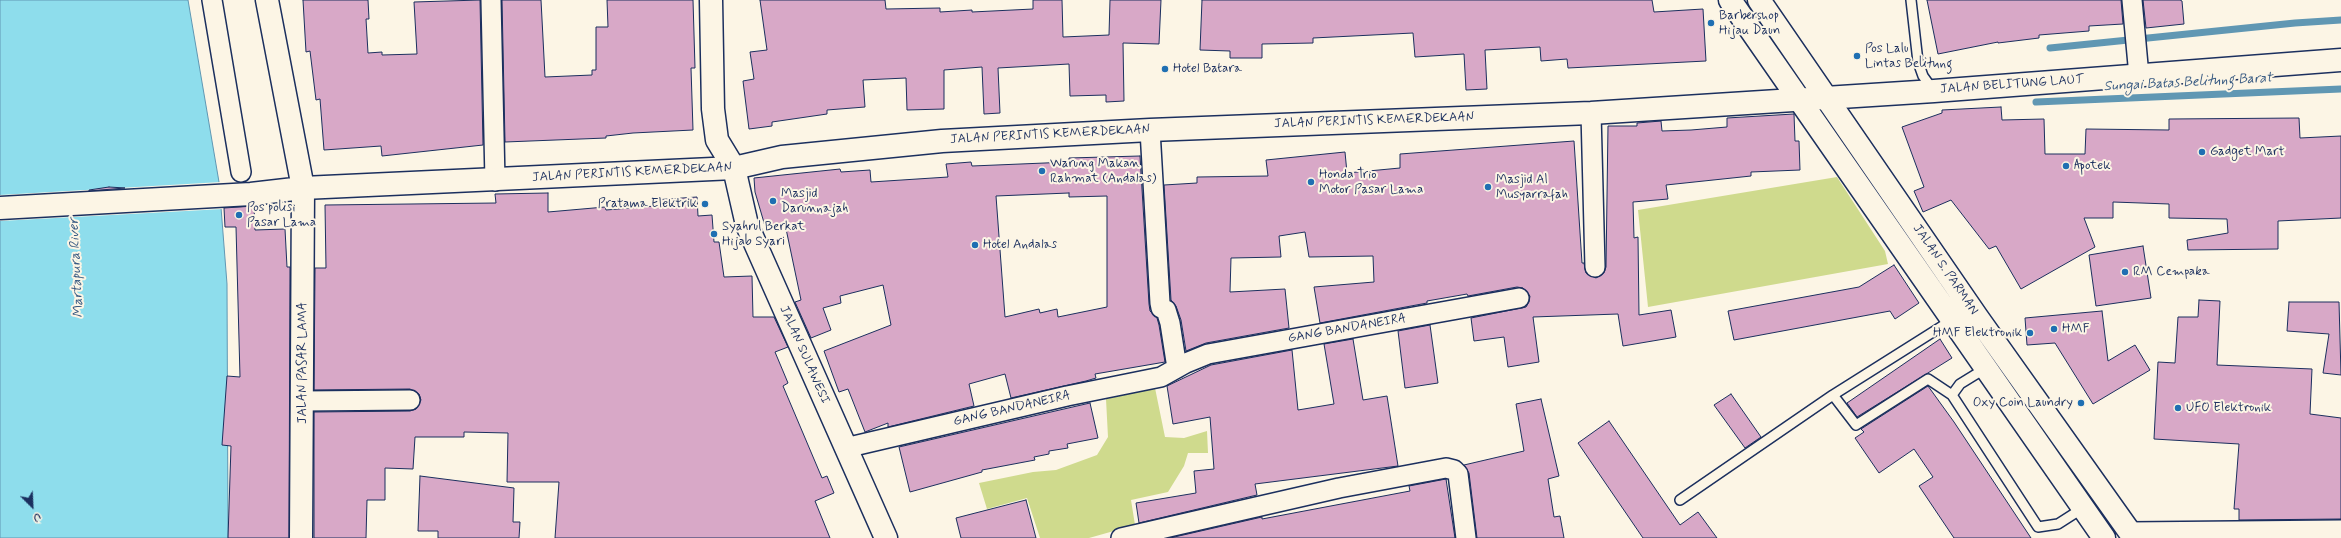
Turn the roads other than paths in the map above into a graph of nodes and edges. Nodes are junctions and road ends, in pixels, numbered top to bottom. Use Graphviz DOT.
graph roads {
  1 [pos="212,0"];
  2 [pos="266,0"];
  3 [pos="491,0"];
  4 [pos="711,0"];
  5 [pos="1730,0"];
  6 [pos="1759,0"];
  7 [pos="1911,0"];
  8 [pos="2132,0"];
  9 [pos="2341,60"];
  10 [pos="2138,76"];
  11 [pos="1934,91"];
  12 [pos="1799,98"];
  13 [pos="1827,98"];
  14 [pos="1591,113"];
  15 [pos="1150,130"];
  16 [pos="734,168"];
  17 [pos="241,172"];
  18 [pos="495,181"];
  19 [pos="303,188"];
  20 [pos="0,208"];
  21 [pos="1595,267"];
  22 [pos="1519,298"];
  23 [pos="1962,314"];
  24 [pos="1177,368"];
  25 [pos="1986,368"];
  26 [pos="1833,395"];
  27 [pos="1952,395"];
  28 [pos="410,400"];
  29 [pos="302,401"];
  30 [pos="845,448"];
  31 [pos="1680,500"];
  32 [pos="2109,506"];
  33 [pos="2087,513"];
  34 [pos="2341,530"];
  35 [pos="2132,535"];
  36 [pos="301,538"];
  37 [pos="886,538"];
  38 [pos="1121,538"];
  39 [pos="1466,538"];
  40 [pos="2104,538"];
  1 -- 17 [label="street"];
  2 -- 19 [label="main road, JALAN PASAR LAMA"];
  3 -- 18 [label="street"];
  4 -- 16 [label="main road, JALAN SULAWESI"];
  5 -- 12 [label="main road, JALAN S. PARMAN"];
  6 -- 13 [label="main road, JALAN S. PARMAN"];
  7 -- 11 [label="lane"];
  8 -- 10 [label="street"];
  9 -- 10 [label="main road, JALAN BELITUNG LAUT"];
  10 -- 11 [label="main road, JALAN BELITUNG LAUT"];
  11 -- 13 [label="main road, JALAN BELITUNG LAUT"];
  12 -- 13 [label="main road, JALAN BELITUNG LAUT"];
  12 -- 14 [label="main road, JALAN PERINTIS KEMERDEKAAN"];
  12 -- 23 [label="main road, JALAN S. PARMAN"];
  13 -- 23 [label="main road, JALAN S. PARMAN"];
  14 -- 15 [label="main road, JALAN PERINTIS KEMERDEKAAN"];
  14 -- 21 [label="street"];
  15 -- 16 [label="main road, JALAN PERINTIS KEMERDEKAAN"];
  15 -- 24 [label="street"];
  16 -- 18 [label="main road, JALAN PERINTIS KEMERDEKAAN"];
  16 -- 30 [label="main road, JALAN SULAWESI"];
  18 -- 19 [label="main road, JALAN PERINTIS KEMERDEKAAN"];
  19 -- 20 [label="main road, JALAN PERINTIS KEMERDEKAAN"];
  19 -- 29 [label="main road, JALAN PASAR LAMA"];
  22 -- 24 [label="street, GANG BANDANEIRA"];
  23 -- 25 [label="main road, JALAN S. PARMAN"];
  23 -- 26 [label="lane"];
  23 -- 32 [label="main road, JALAN S. PARMAN"];
  24 -- 30 [label="street, GANG BANDANEIRA"];
  25 -- 27 [label="lane"];
  25 -- 33 [label="main road, JALAN S. PARMAN"];
  26 -- 27 [label="lane"];
  26 -- 31 [label="lane"];
  27 -- 33 [label="lane"];
  28 -- 29 [label="street"];
  29 -- 36 [label="main road, JALAN PASAR LAMA"];
  30 -- 37 [label="main road, JALAN SULAWESI"];
  32 -- 33 [label="main road"];
  32 -- 35 [label="main road, JALAN S. PARMAN"];
  33 -- 40 [label="main road, JALAN S. PARMAN"];
  34 -- 35 [label="street"];
  38 -- 39 [label="street"];
}
